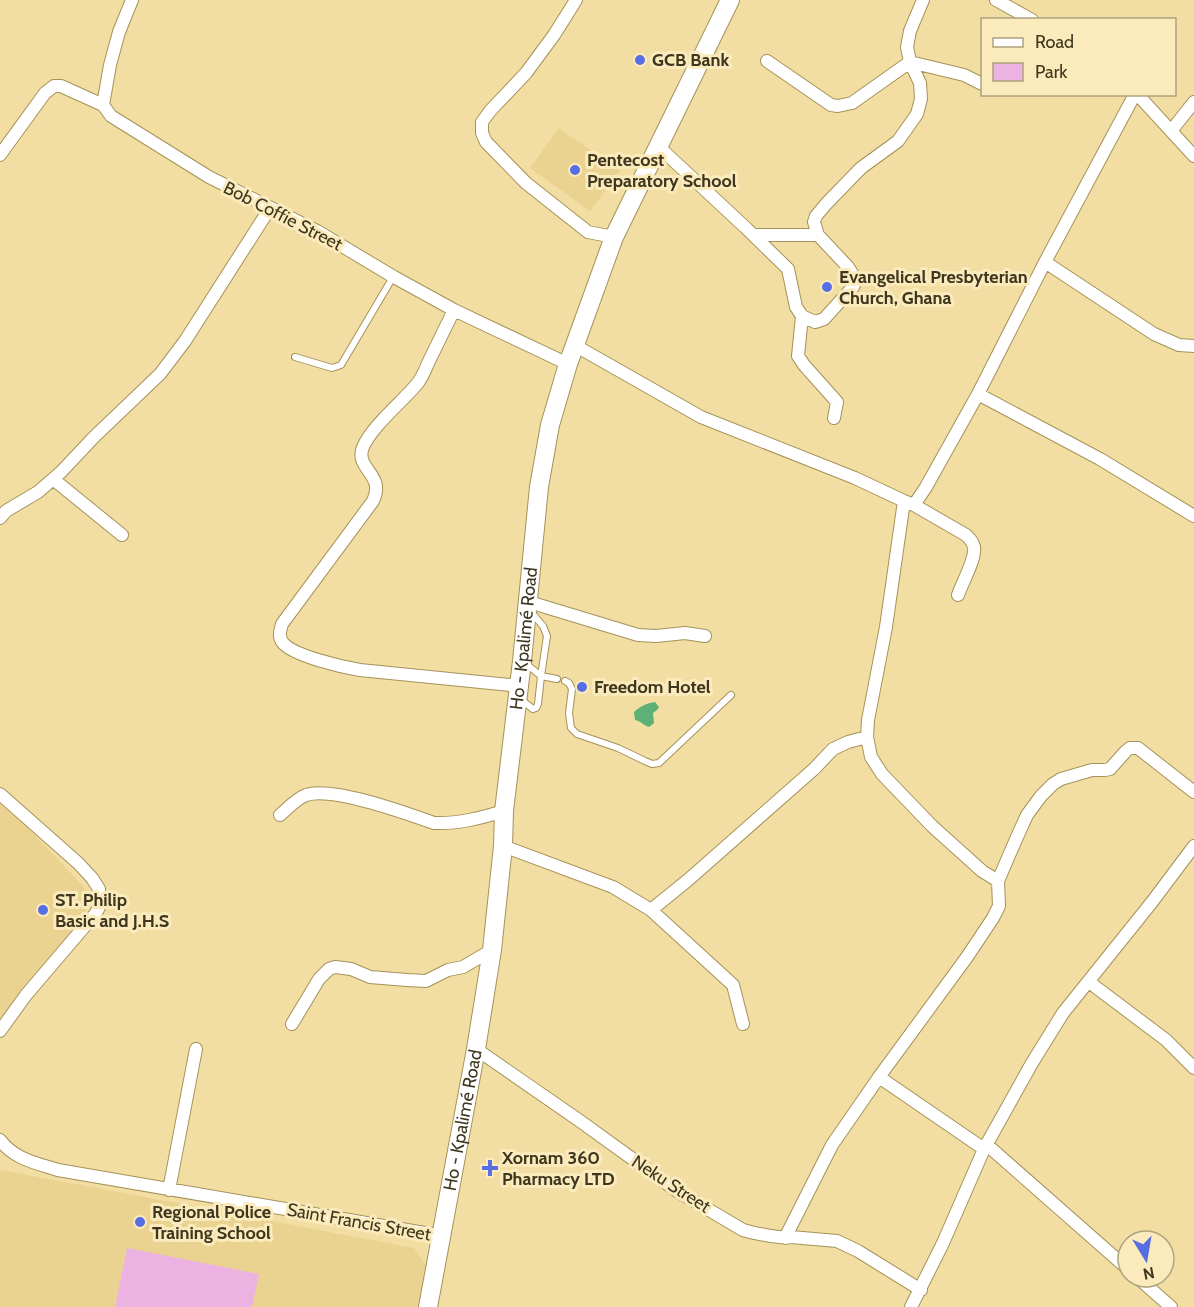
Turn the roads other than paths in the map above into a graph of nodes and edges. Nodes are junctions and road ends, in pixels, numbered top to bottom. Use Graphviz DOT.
graph roads {
  1 [pos="132,0"];
  2 [pos="576,0"];
  3 [pos="730,0"];
  4 [pos="996,0"];
  5 [pos="921,1"];
  6 [pos="1028,18"];
  7 [pos="767,62"];
  8 [pos="910,62"];
  9 [pos="981,84"];
  10 [pos="1135,96"];
  11 [pos="1138,96"];
  12 [pos="1194,102"];
  13 [pos="103,105"];
  14 [pos="1171,131"];
  15 [pos="658,147"];
  16 [pos="0,155"];
  17 [pos="1194,156"];
  18 [pos="270,208"];
  19 [pos="754,235"];
  20 [pos="818,235"];
  21 [pos="614,237"];
  22 [pos="1045,262"];
  23 [pos="394,277"];
  24 [pos="454,310"];
  25 [pos="802,316"];
  26 [pos="576,346"];
  27 [pos="1194,346"];
  28 [pos="296,357"];
  29 [pos="568,364"];
  30 [pos="978,394"];
  31 [pos="834,418"];
  32 [pos="53,479"];
  33 [pos="909,503"];
  34 [pos="1194,516"];
  35 [pos="0,518"];
  36 [pos="122,535"];
  37 [pos="958,595"];
  38 [pos="528,605"];
  39 [pos="705,636"];
  40 [pos="522,661"];
  41 [pos="542,676"];
  42 [pos="557,679"];
  43 [pos="565,681"];
  44 [pos="519,692"];
  45 [pos="731,695"];
  46 [pos="867,737"];
  47 [pos="1194,792"];
  48 [pos="0,794"];
  49 [pos="504,811"];
  50 [pos="280,815"];
  51 [pos="503,846"];
  52 [pos="1194,846"];
  53 [pos="998,881"];
  54 [pos="651,910"];
  55 [pos="492,950"];
  56 [pos="1089,982"];
  57 [pos="292,1024"];
  58 [pos="743,1024"];
  59 [pos="0,1031"];
  60 [pos="196,1049"];
  61 [pos="476,1050"];
  62 [pos="1194,1068"];
  63 [pos="879,1077"];
  64 [pos="0,1140"];
  65 [pos="985,1147"];
  66 [pos="169,1190"];
  67 [pos="442,1236"];
  68 [pos="785,1238"];
  69 [pos="1116,1259"];
  70 [pos="1151,1289"];
  71 [pos="921,1290"];
  72 [pos="428,1307"];
  73 [pos="911,1307"];
  74 [pos="1171,1307"];
  1 -- 13 [label="street"];
  2 -- 21 [label="street"];
  3 -- 15 [label="main road, Ho - Kpalimé Road"];
  4 -- 6 [label="street"];
  5 -- 8 [label="street"];
  7 -- 8 [label="street"];
  8 -- 9 [label="street"];
  8 -- 20 [label="street"];
  10 -- 22 [label="street"];
  11 -- 14 [label="street"];
  12 -- 14 [label="street"];
  13 -- 16 [label="street, Bob Coffie Street"];
  13 -- 18 [label="street, Bob Coffie Street"];
  14 -- 17 [label="street"];
  15 -- 19 [label="street"];
  15 -- 21 [label="main road, Ho - Kpalimé Road"];
  18 -- 23 [label="street, Bob Coffie Street"];
  18 -- 32 [label="street"];
  19 -- 20 [label="street"];
  19 -- 25 [label="street"];
  20 -- 25 [label="street"];
  21 -- 26 [label="main road, Ho - Kpalimé Road"];
  22 -- 27 [label="street"];
  22 -- 30 [label="street"];
  23 -- 24 [label="street, Bob Coffie Street"];
  23 -- 28 [label="lane"];
  24 -- 29 [label="street, Bob Coffie Street"];
  24 -- 44 [label="street"];
  25 -- 31 [label="street"];
  26 -- 29 [label="main road, Ho - Kpalimé Road"];
  26 -- 33 [label="street"];
  29 -- 38 [label="main road, Ho - Kpalimé Road"];
  30 -- 33 [label="street"];
  30 -- 34 [label="street"];
  32 -- 35 [label="street"];
  32 -- 36 [label="street"];
  33 -- 37 [label="street"];
  33 -- 46 [label="street"];
  38 -- 39 [label="street"];
  38 -- 40 [label="main road, Ho - Kpalimé Road"];
  38 -- 41 [label="lane"];
  40 -- 41 [label="lane"];
  40 -- 44 [label="main road, Ho - Kpalimé Road"];
  41 -- 42 [label="lane"];
  41 -- 44 [label="lane"];
  43 -- 45 [label="lane"];
  44 -- 49 [label="main road, Ho - Kpalimé Road"];
  46 -- 53 [label="street"];
  46 -- 54 [label="street"];
  47 -- 53 [label="street"];
  48 -- 59 [label="street"];
  49 -- 50 [label="street"];
  49 -- 51 [label="main road, Ho - Kpalimé Road"];
  51 -- 54 [label="street"];
  51 -- 55 [label="main road, Ho - Kpalimé Road"];
  52 -- 56 [label="street"];
  53 -- 63 [label="street"];
  54 -- 58 [label="street"];
  55 -- 57 [label="street"];
  55 -- 61 [label="main road, Ho - Kpalimé Road"];
  56 -- 62 [label="street"];
  56 -- 65 [label="street"];
  60 -- 66 [label="street"];
  61 -- 67 [label="main road, Ho - Kpalimé Road"];
  61 -- 68 [label="street, Neku Street"];
  63 -- 65 [label="street"];
  63 -- 68 [label="street"];
  64 -- 66 [label="street, Saint Francis Street"];
  65 -- 69 [label="street"];
  65 -- 71 [label="street"];
  66 -- 67 [label="street, Saint Francis Street"];
  67 -- 72 [label="main road, Ho - Kpalimé Road"];
  68 -- 71 [label="street, Neku Street"];
  70 -- 74 [label="street"];
  71 -- 73 [label="street"];
}
